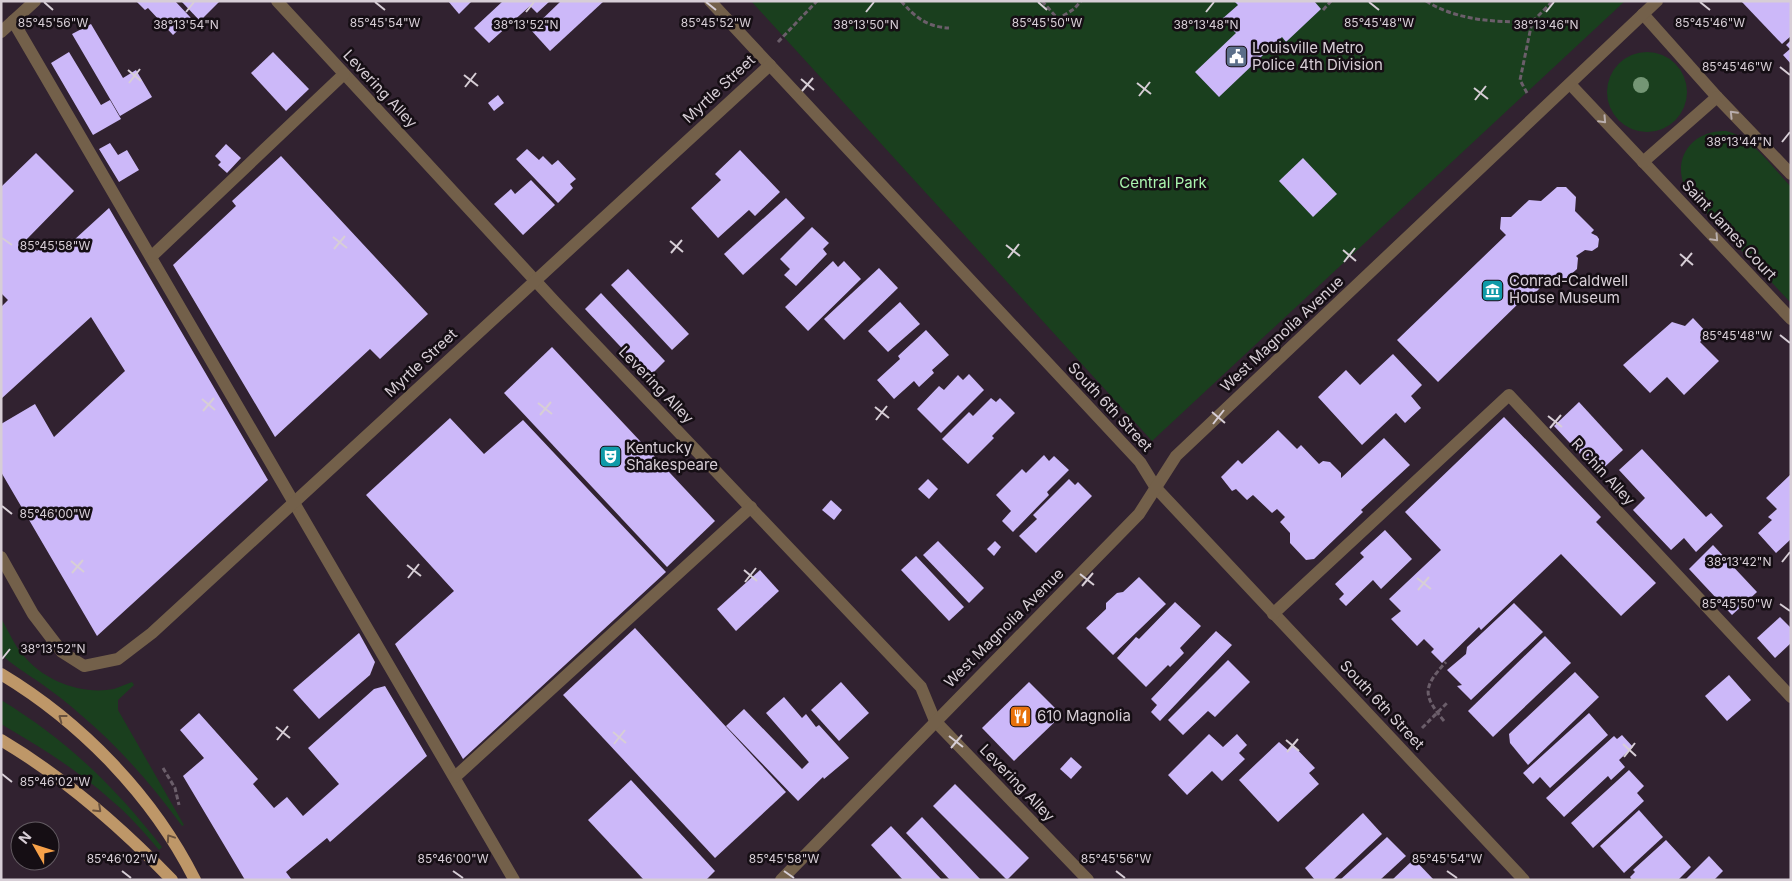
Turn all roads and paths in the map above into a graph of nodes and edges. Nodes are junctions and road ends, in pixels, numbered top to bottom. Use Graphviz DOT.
graph roads {
  1 [pos="35,1"];
  2 [pos="278,1"];
  3 [pos="710,1"];
  4 [pos="817,1"];
  5 [pos="901,1"];
  6 [pos="1042,1"];
  7 [pos="1081,1"];
  8 [pos="1331,1"];
  9 [pos="1426,1"];
  10 [pos="1553,1"];
  11 [pos="1657,1"];
  12 [pos="1323,10"];
  13 [pos="1643,14"];
  14 [pos="13,21"];
  15 [pos="1532,22"];
  16 [pos="949,28"];
  17 [pos="1,32"];
  18 [pos="778,42"];
  19 [pos="770,65"];
  20 [pos="344,74"];
  21 [pos="1570,84"];
  22 [pos="1527,93"];
  23 [pos="1717,96"];
  24 [pos="1643,162"];
  25 [pos="1791,174"];
  26 [pos="152,257"];
  27 [pos="535,281"];
  28 [pos="1791,319"];
  29 [pos="1156,488"];
  30 [pos="294,502"];
  31 [pos="750,507"];
  32 [pos="1,557"];
  33 [pos="1273,614"];
  34 [pos="1446,662"];
  35 [pos="1,674"];
  36 [pos="1791,697"];
  37 [pos="1447,703"];
  38 [pos="1438,712"];
  39 [pos="935,721"];
  40 [pos="1444,721"];
  41 [pos="1422,728"];
  42 [pos="1,740"];
  43 [pos="163,768"];
  44 [pos="454,777"];
  45 [pos="179,805"];
  46 [pos="172,880"];
  47 [pos="194,880"];
  48 [pos="514,880"];
  49 [pos="781,880"];
  50 [pos="1088,880"];
  51 [pos="1524,880"];
  1 -- 14 [label="street"];
  2 -- 20 [label="street, Levering Alley"];
  3 -- 19 [label="street, South 6th Street"];
  4 -- 18 [label="path"];
  5 -- 16 [label="path"];
  6 -- 7 [label="path"];
  8 -- 12 [label="path"];
  9 -- 15 [label="path"];
  10 -- 15 [label="path"];
  11 -- 13 [label="street, West Magnolia Avenue"];
  13 -- 21 [label="street, West Magnolia Avenue"];
  13 -- 23 [label="street"];
  14 -- 17 [label="street"];
  14 -- 26 [label="street"];
  15 -- 22 [label="path"];
  19 -- 27 [label="street, Myrtle Street"];
  19 -- 29 [label="street, South 6th Street"];
  20 -- 26 [label="street"];
  20 -- 27 [label="street, Levering Alley"];
  21 -- 24 [label="street, Saint James Court, one-way"];
  21 -- 29 [label="street, West Magnolia Avenue"];
  23 -- 24 [label="street"];
  25 -- 23 [label="street, one-way"];
  24 -- 28 [label="street, Saint James Court, one-way"];
  26 -- 30 [label="street"];
  27 -- 30 [label="street, Myrtle Street"];
  27 -- 31 [label="street, Levering Alley"];
  29 -- 33 [label="street, South 6th Street"];
  29 -- 39 [label="street, West Magnolia Avenue"];
  30 -- 32 [label="street, Myrtle Street"];
  30 -- 44 [label="street"];
  31 -- 39 [label="street, Levering Alley"];
  31 -- 44 [label="street"];
  33 -- 36 [label="street, R Chin Alley"];
  33 -- 51 [label="street, South 6th Street"];
  34 -- 38 [label="path"];
  47 -- 35 [label="main road, one-way"];
  37 -- 38 [label="path"];
  38 -- 40 [label="path"];
  38 -- 41 [label="path"];
  39 -- 49 [label="street, West Magnolia Avenue"];
  39 -- 50 [label="street, Levering Alley"];
  42 -- 46 [label="main road, one-way"];
  43 -- 45 [label="path"];
  44 -- 48 [label="street"];
}
